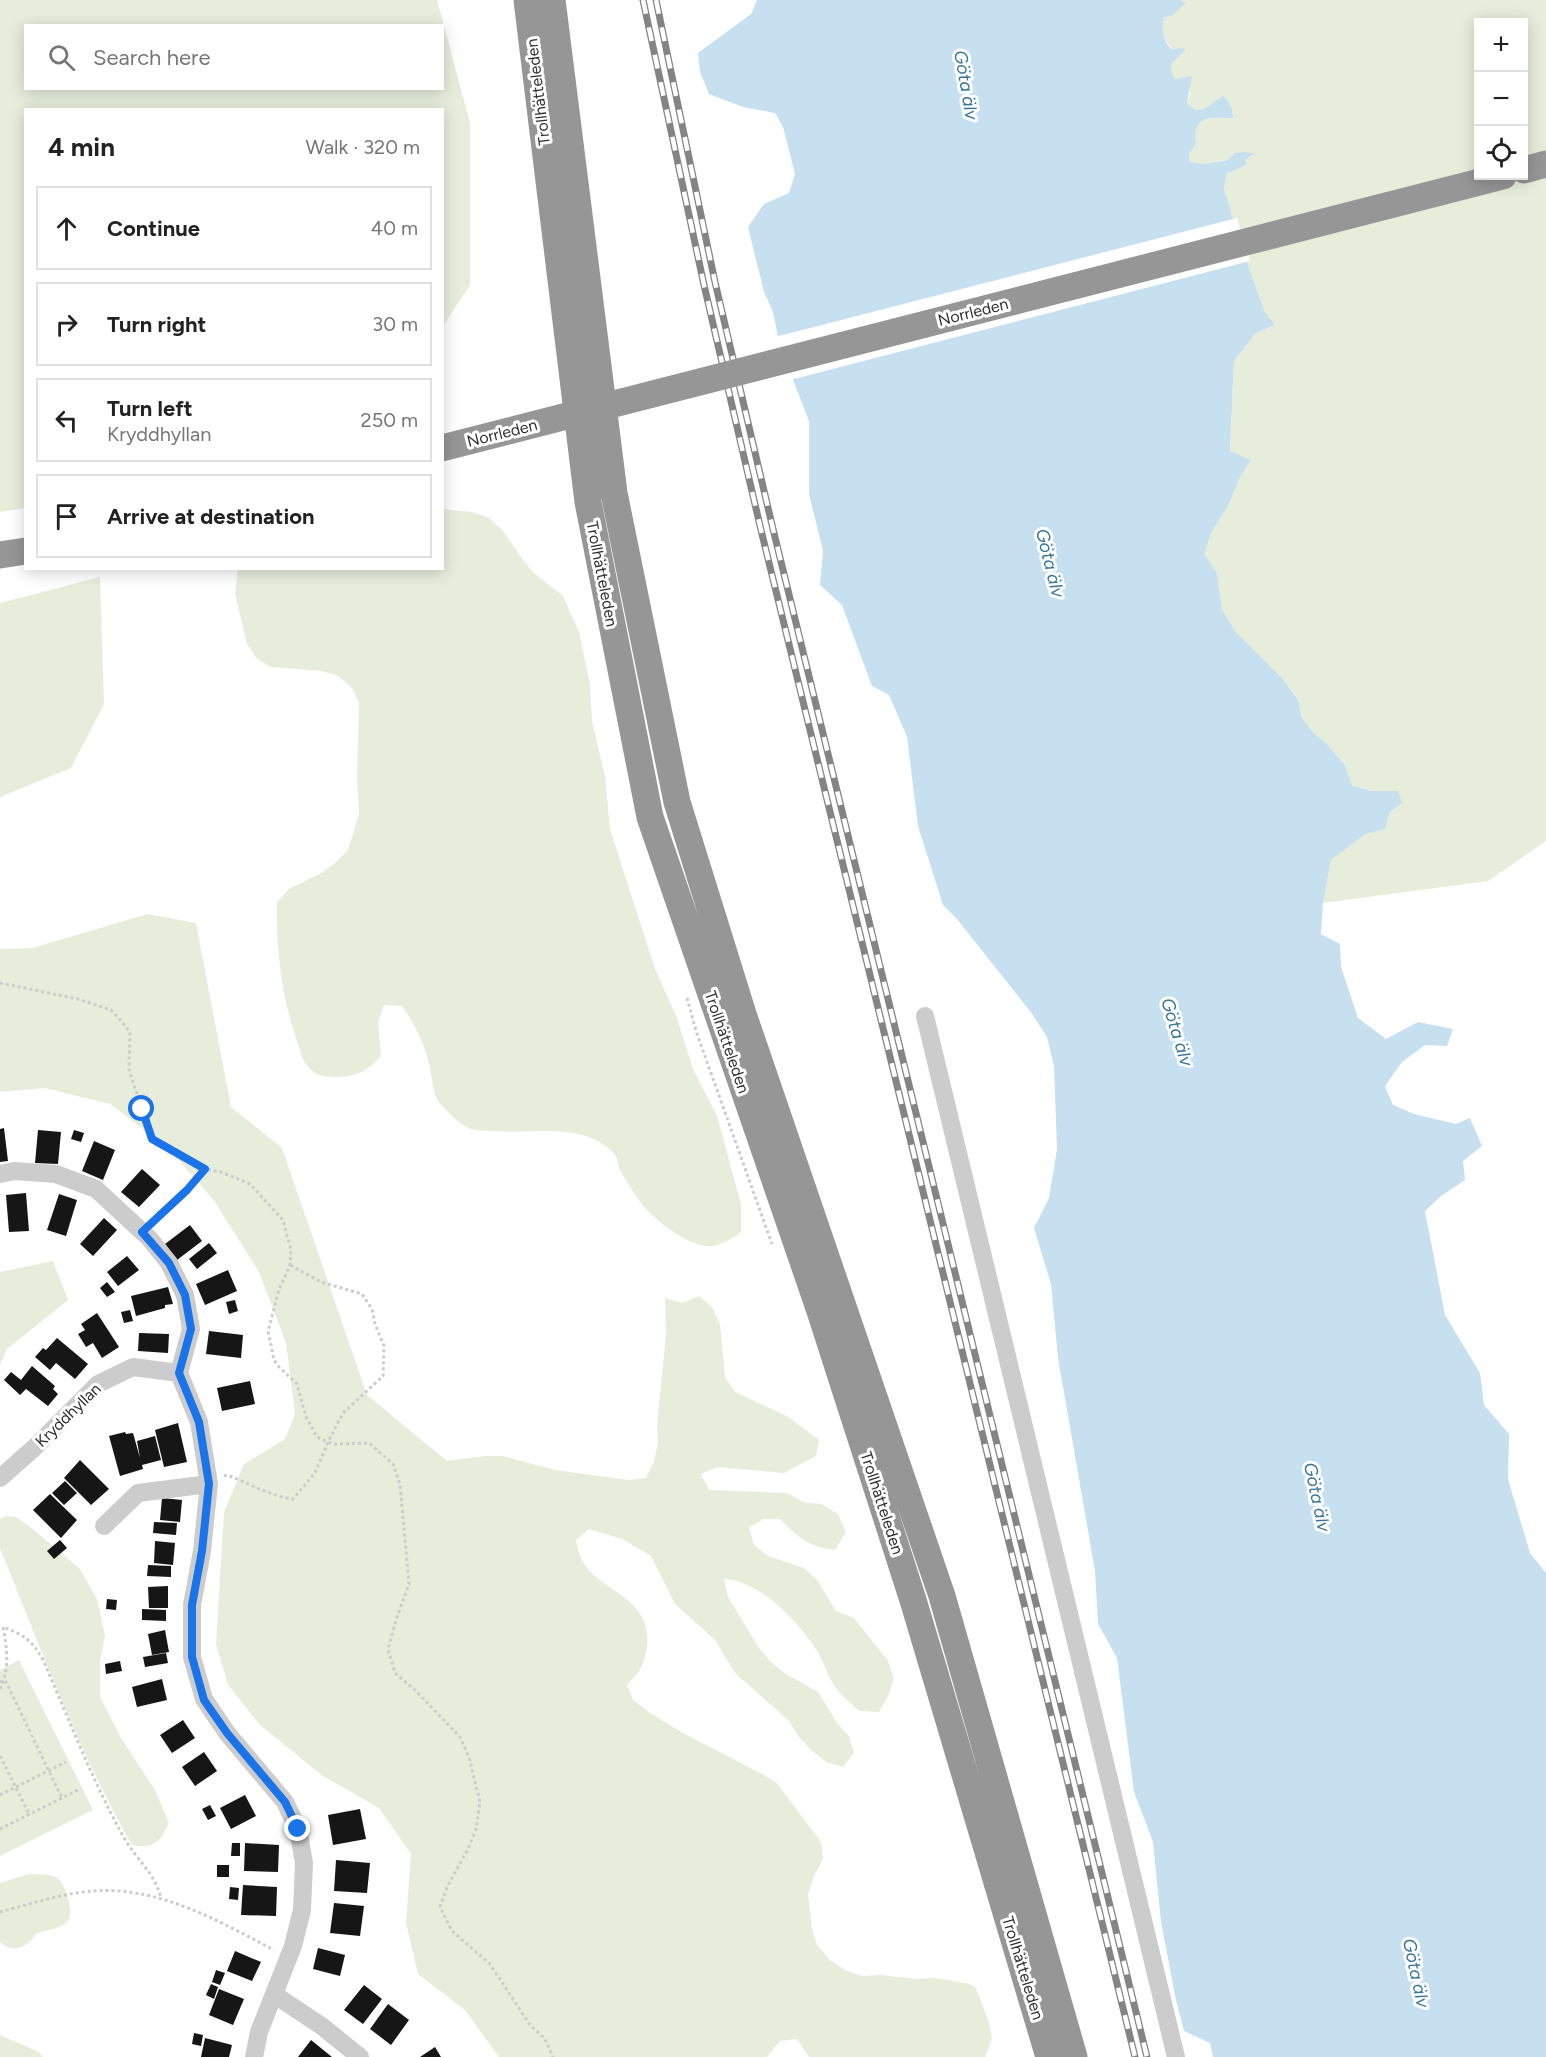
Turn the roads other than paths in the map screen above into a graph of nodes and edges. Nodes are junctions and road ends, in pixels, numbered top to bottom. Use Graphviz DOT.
graph roads {
  1 [pos="527,0"];
  2 [pos="552,0"];
  3 [pos="1546,164"];
  4 [pos="1528,169"];
  5 [pos="1487,180"];
  6 [pos="444,447"];
  7 [pos="24,551"];
  8 [pos="0,555"];
  9 [pos="925,1016"];
  10 [pos="0,1174"];
  11 [pos="179,1373"];
  12 [pos="0,1478"];
  13 [pos="209,1484"];
  14 [pos="104,1526"];
  15 [pos="275,1995"];
  16 [pos="254,2057"];
  17 [pos="360,2057"];
  18 [pos="1049,2057"];
  19 [pos="1074,2057"];
  20 [pos="1176,2057"];
  1 -- 18 [label="highway, Trollhätteleden"];
  2 -- 19 [label="highway, Trollhätteleden"];
  3 -- 4 [label="highway"];
  5 -- 6 [label="highway, Norrleden, bridge"];
  7 -- 8 [label="highway"];
  9 -- 20 [label="street"];
  10 -- 11 [label="street"];
  11 -- 12 [label="street, Kryddhyllan"];
  11 -- 13 [label="street"];
  13 -- 14 [label="street"];
  13 -- 15 [label="street"];
  15 -- 16 [label="street"];
  15 -- 17 [label="street"];
}
